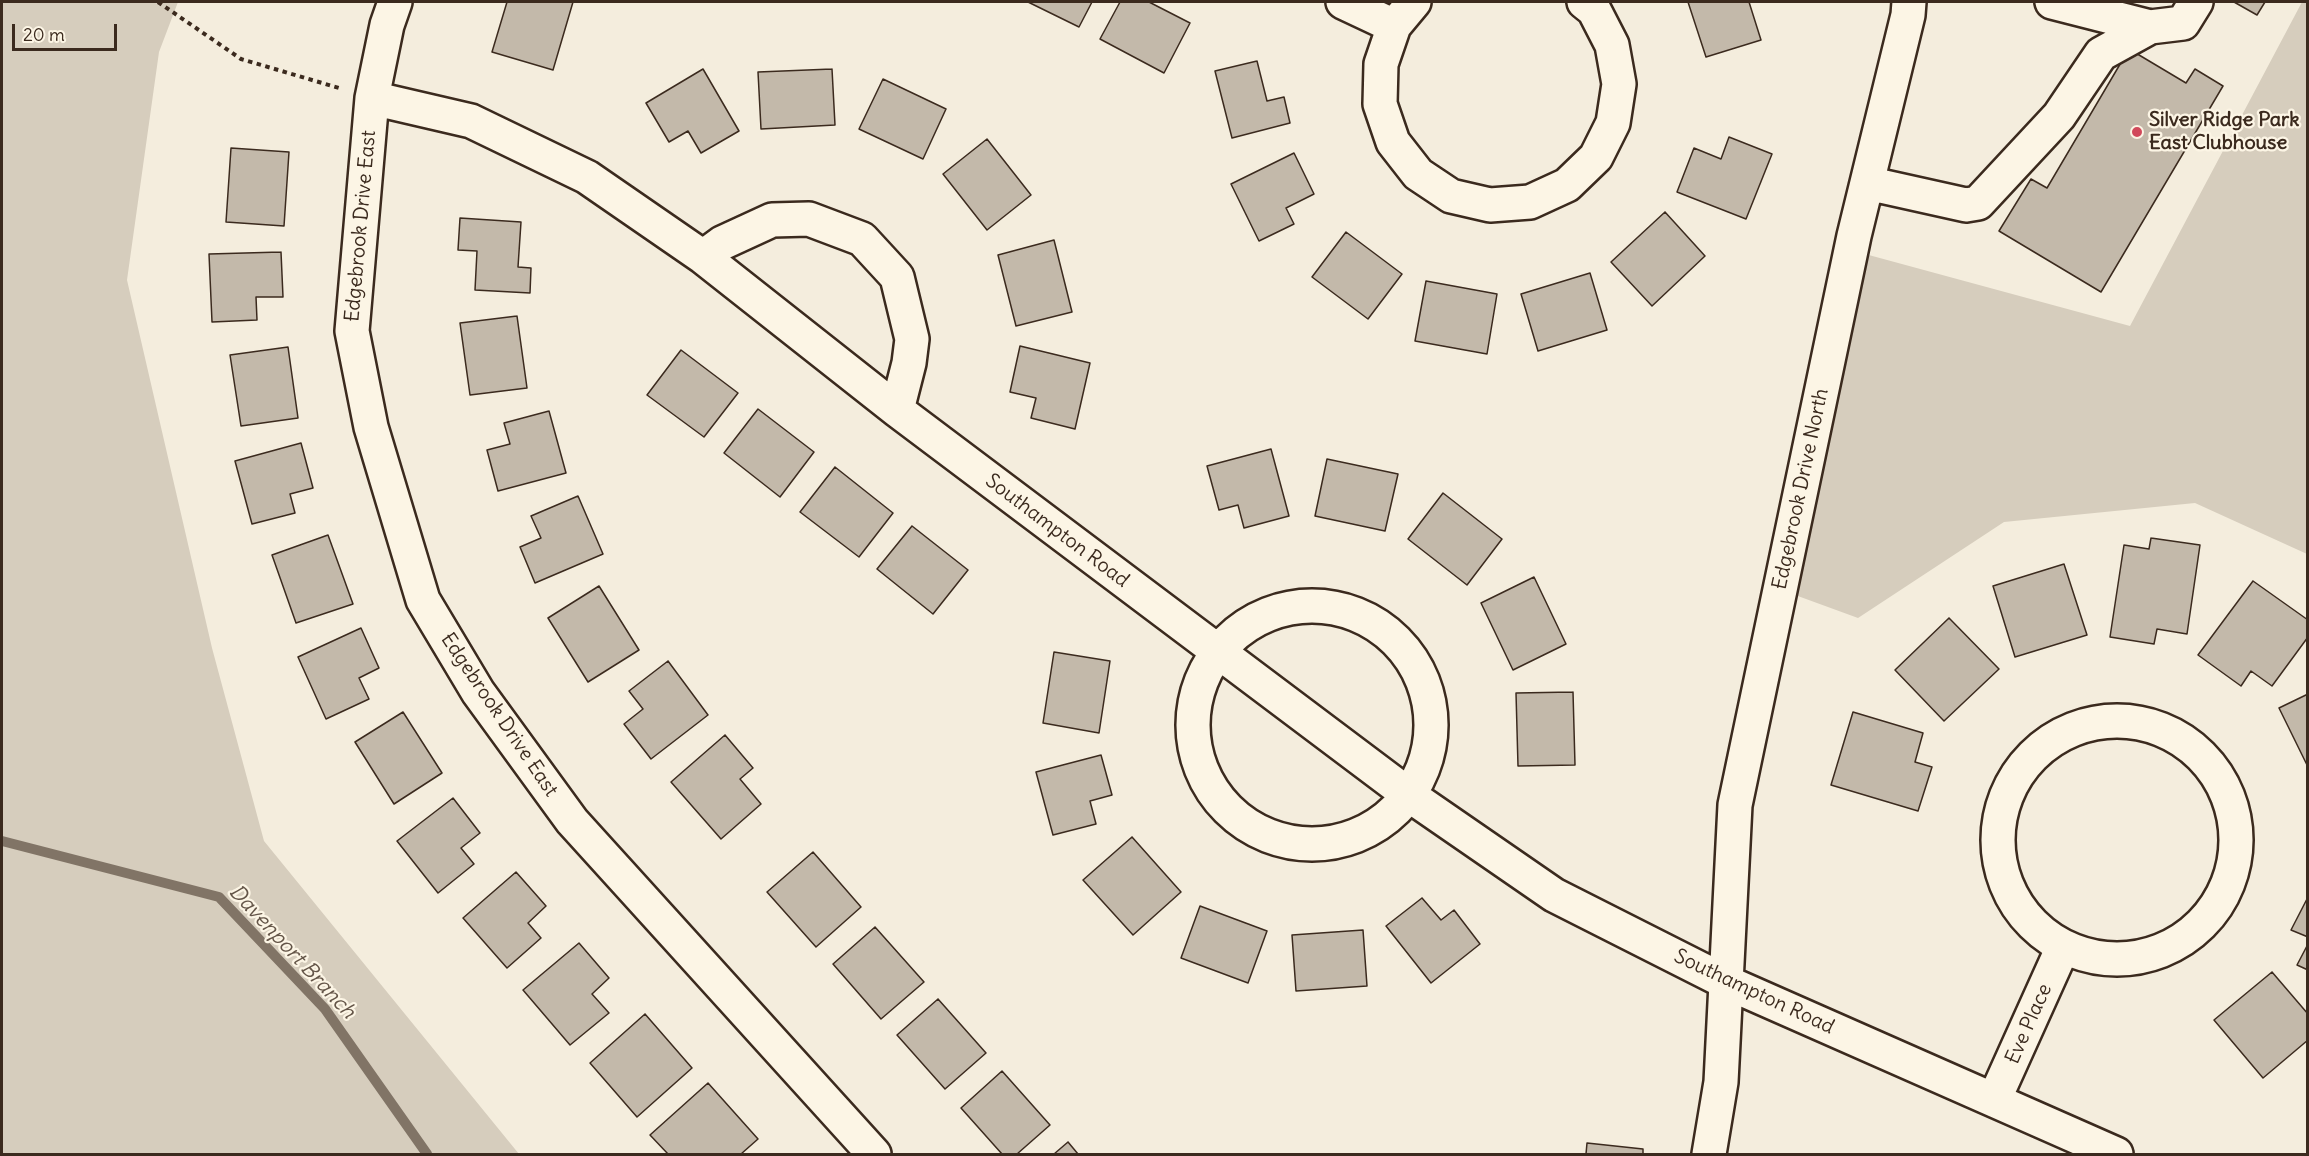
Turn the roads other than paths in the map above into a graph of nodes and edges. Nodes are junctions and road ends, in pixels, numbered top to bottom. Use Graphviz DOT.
graph roads {
  1 [pos="395,2"];
  2 [pos="1343,2"];
  3 [pos="1584,2"];
  4 [pos="1909,2"];
  5 [pos="2052,2"];
  6 [pos="2196,2"];
  7 [pos="1404,14"];
  8 [pos="2150,27"];
  9 [pos="372,98"];
  10 [pos="1867,183"];
  11 [pos="703,257"];
  12 [pos="897,410"];
  13 [pos="1216,652"];
  14 [pos="1409,795"];
  15 [pos="2064,947"];
  16 [pos="1726,982"];
  17 [pos="1994,1100"];
  18 [pos="2115,1154"];
  19 [pos="874,1155"];
  20 [pos="1709,1155"];
  1 -- 9 [label="street, Edgebrook Drive East"];
  2 -- 7 [label="street"];
  3 -- 7 [label="street"];
  4 -- 10 [label="street, Edgebrook Drive North"];
  5 -- 8 [label="street"];
  6 -- 8 [label="street"];
  8 -- 10 [label="street"];
  9 -- 11 [label="street, Southampton Road"];
  9 -- 19 [label="street, Edgebrook Drive East"];
  10 -- 16 [label="street, Edgebrook Drive North"];
  11 -- 12 [label="street, Southampton Road"];
  11 -- 12 [label="street"];
  12 -- 13 [label="street, Southampton Road"];
  13 -- 14 [label="street, Southampton Road"];
  13 -- 14 [label="street"];
  13 -- 14 [label="street"];
  14 -- 16 [label="street, Southampton Road"];
  15 -- 15 [label="street"];
  15 -- 17 [label="street, Eve Place"];
  16 -- 17 [label="street, Southampton Road"];
  16 -- 20 [label="street"];
  17 -- 18 [label="street, Southampton Road"];
}
